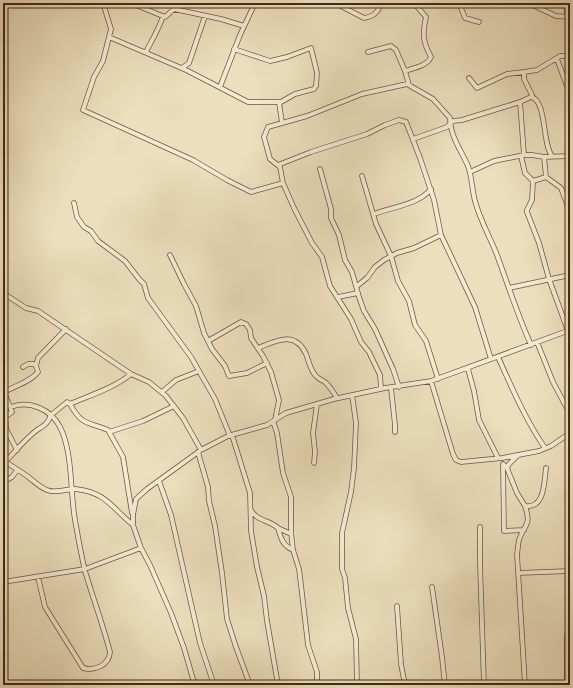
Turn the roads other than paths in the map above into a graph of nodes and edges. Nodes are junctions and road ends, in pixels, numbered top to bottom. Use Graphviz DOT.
graph roads {
  1 [pos="103,3"];
  2 [pos="130,3"];
  3 [pos="255,3"];
  4 [pos="335,3"];
  5 [pos="381,3"];
  6 [pos="414,3"];
  7 [pos="459,3"];
  8 [pos="528,3"];
  9 [pos="565,3"];
  10 [pos="533,4"];
  11 [pos="163,16"];
  12 [pos="205,16"];
  13 [pos="569,17"];
  14 [pos="480,22"];
  15 [pos="244,26"];
  16 [pos="109,37"];
  17 [pos="234,49"];
  18 [pos="146,52"];
  19 [pos="368,52"];
  20 [pos="570,56"];
  21 [pos="557,58"];
  22 [pos="182,68"];
  23 [pos="405,71"];
  24 [pos="524,72"];
  25 [pos="469,78"];
  26 [pos="409,85"];
  27 [pos="220,87"];
  28 [pos="570,94"];
  29 [pos="531,97"];
  30 [pos="279,102"];
  31 [pos="520,102"];
  32 [pos="282,123"];
  33 [pos="450,124"];
  34 [pos="413,139"];
  35 [pos="523,156"];
  36 [pos="552,156"];
  37 [pos="570,156"];
  38 [pos="544,157"];
  39 [pos="278,165"];
  40 [pos="320,169"];
  41 [pos="470,172"];
  42 [pos="362,176"];
  43 [pos="546,177"];
  44 [pos="532,181"];
  45 [pos="283,183"];
  46 [pos="431,189"];
  47 [pos="74,203"];
  48 [pos="570,208"];
  49 [pos="374,214"];
  50 [pos="441,235"];
  51 [pos="170,255"];
  52 [pos="391,256"];
  53 [pos="570,275"];
  54 [pos="549,279"];
  55 [pos="357,286"];
  56 [pos="509,288"];
  57 [pos="3,293"];
  58 [pos="358,293"];
  59 [pos="338,298"];
  60 [pos="66,329"];
  61 [pos="569,331"];
  62 [pos="208,341"];
  63 [pos="537,342"];
  64 [pos="531,346"];
  65 [pos="258,348"];
  66 [pos="498,357"];
  67 [pos="491,359"];
  68 [pos="267,363"];
  69 [pos="36,366"];
  70 [pos="24,367"];
  71 [pos="468,369"];
  72 [pos="199,371"];
  73 [pos="132,374"];
  74 [pos="438,379"];
  75 [pos="431,382"];
  76 [pos="399,387"];
  77 [pos="391,388"];
  78 [pos="381,389"];
  79 [pos="3,392"];
  80 [pos="162,392"];
  81 [pos="352,395"];
  82 [pos="337,398"];
  83 [pos="70,404"];
  84 [pos="317,404"];
  85 [pos="174,406"];
  86 [pos="11,407"];
  87 [pos="570,414"];
  88 [pos="50,416"];
  89 [pos="274,421"];
  90 [pos="5,432"];
  91 [pos="109,432"];
  92 [pos="395,432"];
  93 [pos="231,435"];
  94 [pos="570,435"];
  95 [pos="545,448"];
  96 [pos="16,450"];
  97 [pos="200,451"];
  98 [pos="518,455"];
  99 [pos="500,458"];
  100 [pos="4,462"];
  101 [pos="314,464"];
  102 [pos="503,464"];
  103 [pos="507,468"];
  104 [pos="546,468"];
  105 [pos="17,470"];
  106 [pos="159,481"];
  107 [pos="3,482"];
  108 [pos="72,489"];
  109 [pos="136,499"];
  110 [pos="130,500"];
  111 [pos="525,506"];
  112 [pos="250,510"];
  113 [pos="132,515"];
  114 [pos="133,525"];
  115 [pos="278,528"];
  116 [pos="480,528"];
  117 [pos="524,530"];
  118 [pos="291,534"];
  119 [pos="141,548"];
  120 [pos="293,550"];
  121 [pos="85,569"];
  122 [pos="570,571"];
  123 [pos="518,573"];
  124 [pos="38,577"];
  125 [pos="3,582"];
  126 [pos="432,587"];
  127 [pos="397,606"];
  128 [pos="570,630"];
  129 [pos="197,685"];
  130 [pos="214,685"];
  131 [pos="250,685"];
  132 [pos="278,685"];
  133 [pos="317,685"];
  134 [pos="357,685"];
  135 [pos="405,685"];
  136 [pos="445,685"];
  137 [pos="484,685"];
  138 [pos="524,685"];
  139 [pos="567,685"];
  1 -- 16 [label="street"];
  2 -- 11 [label="street"];
  3 -- 15 [label="street"];
  4 -- 5 [label="street"];
  6 -- 23 [label="street"];
  7 -- 14 [label="street"];
  8 -- 10 [label="street"];
  9 -- 13 [label="street"];
  10 -- 13 [label="street"];
  11 -- 12 [label="street"];
  11 -- 18 [label="street"];
  12 -- 15 [label="street"];
  12 -- 22 [label="street"];
  15 -- 17 [label="street"];
  16 -- 18 [label="street"];
  16 -- 45 [label="street"];
  17 -- 27 [label="street"];
  17 -- 30 [label="street"];
  18 -- 22 [label="street"];
  19 -- 23 [label="street"];
  20 -- 21 [label="street"];
  21 -- 24 [label="street"];
  21 -- 28 [label="street"];
  22 -- 27 [label="street"];
  23 -- 26 [label="street"];
  24 -- 25 [label="street"];
  24 -- 29 [label="street"];
  26 -- 32 [label="street"];
  26 -- 33 [label="street"];
  27 -- 30 [label="street"];
  29 -- 31 [label="street"];
  29 -- 36 [label="street"];
  30 -- 32 [label="street"];
  31 -- 33 [label="street"];
  31 -- 35 [label="street"];
  32 -- 39 [label="street"];
  33 -- 34 [label="street"];
  33 -- 41 [label="street"];
  34 -- 39 [label="street"];
  34 -- 46 [label="street"];
  35 -- 38 [label="street"];
  35 -- 41 [label="street"];
  35 -- 44 [label="street"];
  36 -- 37 [label="street"];
  36 -- 38 [label="street"];
  38 -- 43 [label="street"];
  39 -- 45 [label="street"];
  40 -- 55 [label="street"];
  41 -- 56 [label="street"];
  42 -- 49 [label="street"];
  43 -- 44 [label="street"];
  43 -- 48 [label="street"];
  44 -- 54 [label="street"];
  45 -- 59 [label="street"];
  46 -- 49 [label="street"];
  46 -- 50 [label="street"];
  47 -- 72 [label="street"];
  49 -- 52 [label="street"];
  50 -- 52 [label="street"];
  50 -- 67 [label="street"];
  51 -- 62 [label="street"];
  52 -- 55 [label="street"];
  52 -- 74 [label="street"];
  53 -- 54 [label="street"];
  54 -- 56 [label="street"];
  54 -- 61 [label="street"];
  55 -- 58 [label="street"];
  56 -- 64 [label="street"];
  57 -- 60 [label="street"];
  58 -- 59 [label="street"];
  58 -- 76 [label="street"];
  59 -- 78 [label="street"];
  60 -- 69 [label="street"];
  60 -- 73 [label="street"];
  61 -- 63 [label="street"];
  62 -- 65 [label="street"];
  62 -- 68 [label="street"];
  63 -- 64 [label="street"];
  63 -- 87 [label="street"];
  64 -- 66 [label="street"];
  65 -- 68 [label="street"];
  65 -- 82 [label="street"];
  66 -- 67 [label="street"];
  66 -- 95 [label="street"];
  67 -- 71 [label="street"];
  68 -- 89 [label="street"];
  69 -- 70 [label="street"];
  69 -- 79 [label="street"];
  71 -- 74 [label="street"];
  71 -- 99 [label="street"];
  72 -- 80 [label="street"];
  72 -- 93 [label="street"];
  73 -- 80 [label="street"];
  73 -- 83 [label="street"];
  74 -- 75 [label="street"];
  75 -- 76 [label="street"];
  75 -- 99 [label="street"];
  76 -- 77 [label="street"];
  77 -- 78 [label="street"];
  77 -- 92 [label="street"];
  78 -- 81 [label="street"];
  79 -- 86 [label="street"];
  80 -- 85 [label="street"];
  81 -- 82 [label="street"];
  81 -- 134 [label="street"];
  82 -- 84 [label="street"];
  83 -- 88 [label="street"];
  83 -- 91 [label="street"];
  84 -- 89 [label="street"];
  84 -- 101 [label="street"];
  85 -- 91 [label="street"];
  85 -- 97 [label="street"];
  86 -- 88 [label="street"];
  86 -- 90 [label="street"];
  88 -- 96 [label="street"];
  88 -- 108 [label="street"];
  89 -- 93 [label="street"];
  89 -- 118 [label="street"];
  90 -- 96 [label="street"];
  91 -- 110 [label="street"];
  93 -- 97 [label="street"];
  93 -- 112 [label="street"];
  94 -- 95 [label="street"];
  95 -- 98 [label="street"];
  96 -- 100 [label="street"];
  97 -- 106 [label="street"];
  97 -- 131 [label="street"];
  98 -- 99 [label="street"];
  98 -- 103 [label="street"];
  99 -- 102 [label="street"];
  100 -- 105 [label="street"];
  102 -- 103 [label="street"];
  102 -- 117 [label="street"];
  103 -- 111 [label="street"];
  104 -- 111 [label="street"];
  105 -- 107 [label="street"];
  105 -- 108 [label="street"];
  106 -- 109 [label="street"];
  106 -- 130 [label="street"];
  108 -- 114 [label="street"];
  108 -- 121 [label="street"];
  109 -- 110 [label="street"];
  109 -- 113 [label="street"];
  110 -- 113 [label="street"];
  111 -- 117 [label="street"];
  112 -- 115 [label="street"];
  112 -- 132 [label="street"];
  113 -- 114 [label="street"];
  114 -- 119 [label="street"];
  115 -- 118 [label="street"];
  115 -- 120 [label="street"];
  116 -- 137 [label="street"];
  117 -- 123 [label="street"];
  118 -- 120 [label="street"];
  119 -- 121 [label="street"];
  119 -- 129 [label="street"];
  120 -- 133 [label="street"];
  121 -- 124 [label="street"];
  121 -- 124 [label="street"];
  122 -- 123 [label="street"];
  123 -- 138 [label="street"];
  124 -- 125 [label="street"];
  126 -- 136 [label="street"];
  127 -- 135 [label="street"];
  128 -- 139 [label="street"];
}
